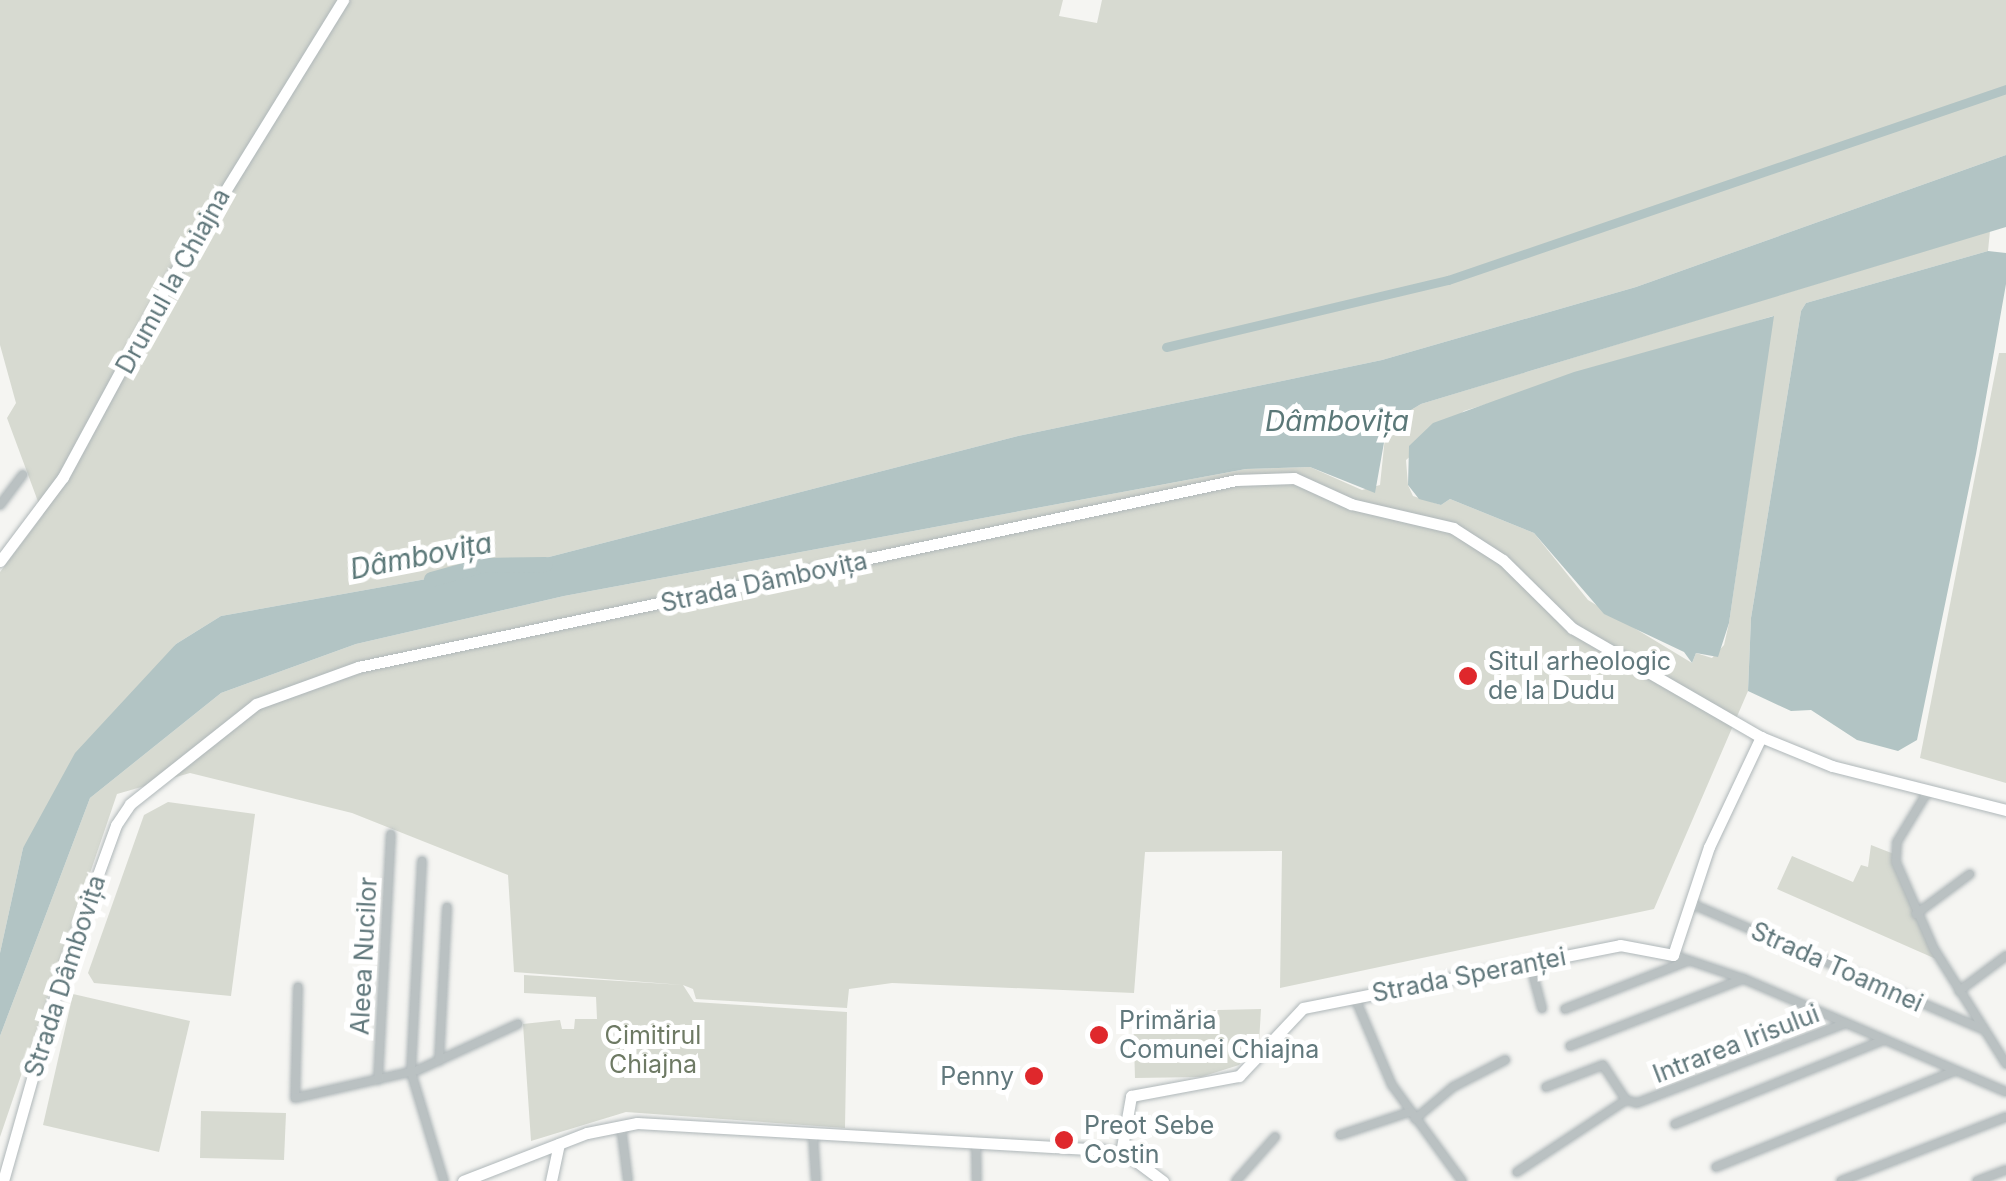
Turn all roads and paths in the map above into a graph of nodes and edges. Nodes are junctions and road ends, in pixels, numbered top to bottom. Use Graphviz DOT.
graph roads {
  1 [pos="344,0"];
  2 [pos="24,474"];
  3 [pos="0,506"];
  4 [pos="0,561"];
  5 [pos="1762,737"];
  6 [pos="1928,791"];
  7 [pos="2006,810"];
  8 [pos="391,834"];
  9 [pos="422,861"];
  10 [pos="1970,874"];
  11 [pos="1692,904"];
  12 [pos="446,907"];
  13 [pos="1916,914"];
  14 [pos="1673,955"];
  15 [pos="2006,956"];
  16 [pos="1688,960"];
  17 [pos="1530,963"];
  18 [pos="1744,979"];
  19 [pos="298,987"];
  20 [pos="1959,990"];
  21 [pos="1354,998"];
  22 [pos="1542,1008"];
  23 [pos="1565,1009"];
  24 [pos="1846,1023"];
  25 [pos="518,1024"];
  26 [pos="1982,1030"];
  27 [pos="1884,1040"];
  28 [pos="2006,1043"];
  29 [pos="1570,1046"];
  30 [pos="1996,1050"];
  31 [pos="1504,1060"];
  32 [pos="439,1061"];
  33 [pos="2006,1064"];
  34 [pos="1955,1071"];
  35 [pos="411,1072"];
  36 [pos="378,1080"];
  37 [pos="1546,1087"];
  38 [pos="2006,1092"];
  39 [pos="1626,1100"];
  40 [pos="1412,1116"];
  41 [pos="2006,1117"];
  42 [pos="1675,1124"];
  43 [pos="621,1125"];
  44 [pos="813,1134"];
  45 [pos="1340,1136"];
  46 [pos="1275,1137"];
  47 [pos="976,1142"];
  48 [pos="560,1144"];
  49 [pos="1121,1153"];
  50 [pos="1716,1167"];
  51 [pos="2006,1170"];
  52 [pos="1517,1172"];
  53 [pos="3,1181"];
  54 [pos="444,1181"];
  55 [pos="464,1181"];
  56 [pos="551,1181"];
  57 [pos="628,1181"];
  58 [pos="816,1181"];
  59 [pos="978,1181"];
  60 [pos="1163,1181"];
  61 [pos="1236,1181"];
  62 [pos="1462,1181"];
  63 [pos="1841,1181"];
  64 [pos="1978,1181"];
  1 -- 4 [label="street, Drumul la Chiajna"];
  2 -- 3 [label="street"];
  5 -- 6 [label="street"];
  5 -- 11 [label="street"];
  5 -- 53 [label="street, Strada Dâmbovița"];
  6 -- 7 [label="street"];
  6 -- 13 [label="street"];
  8 -- 36 [label="street, Aleea Nucilor"];
  9 -- 35 [label="street"];
  10 -- 13 [label="street"];
  11 -- 14 [label="street"];
  11 -- 26 [label="street, Strada Toamnei"];
  12 -- 32 [label="street"];
  13 -- 20 [label="street"];
  14 -- 16 [label="street, Strada Speranței"];
  14 -- 17 [label="street, Strada Speranței"];
  15 -- 20 [label="street"];
  16 -- 18 [label="street, Strada Speranței"];
  16 -- 23 [label="street"];
  17 -- 21 [label="street, Strada Speranței"];
  17 -- 22 [label="street"];
  18 -- 24 [label="street, Strada Speranței"];
  18 -- 29 [label="street"];
  19 -- 36 [label="street"];
  20 -- 26 [label="street"];
  21 -- 40 [label="street"];
  21 -- 49 [label="street, Strada Speranței"];
  24 -- 27 [label="street, Strada Speranței"];
  24 -- 39 [label="street, Intrarea Irisului"];
  25 -- 32 [label="street"];
  26 -- 30 [label="street"];
  27 -- 34 [label="street, Strada Speranței"];
  27 -- 42 [label="street"];
  28 -- 30 [label="street"];
  30 -- 33 [label="street"];
  31 -- 40 [label="street"];
  32 -- 35 [label="street"];
  34 -- 38 [label="street, Strada Speranței"];
  34 -- 50 [label="street"];
  35 -- 36 [label="street"];
  35 -- 54 [label="street"];
  37 -- 39 [label="street, Intrarea Irisului"];
  39 -- 52 [label="street"];
  40 -- 45 [label="street"];
  40 -- 62 [label="street"];
  41 -- 63 [label="street"];
  43 -- 44 [label="street"];
  43 -- 48 [label="street"];
  43 -- 57 [label="street"];
  44 -- 47 [label="street"];
  44 -- 58 [label="street"];
  46 -- 61 [label="street"];
  47 -- 49 [label="street"];
  47 -- 59 [label="street"];
  48 -- 55 [label="street"];
  48 -- 56 [label="street"];
  49 -- 60 [label="street"];
  51 -- 64 [label="street"];
}
